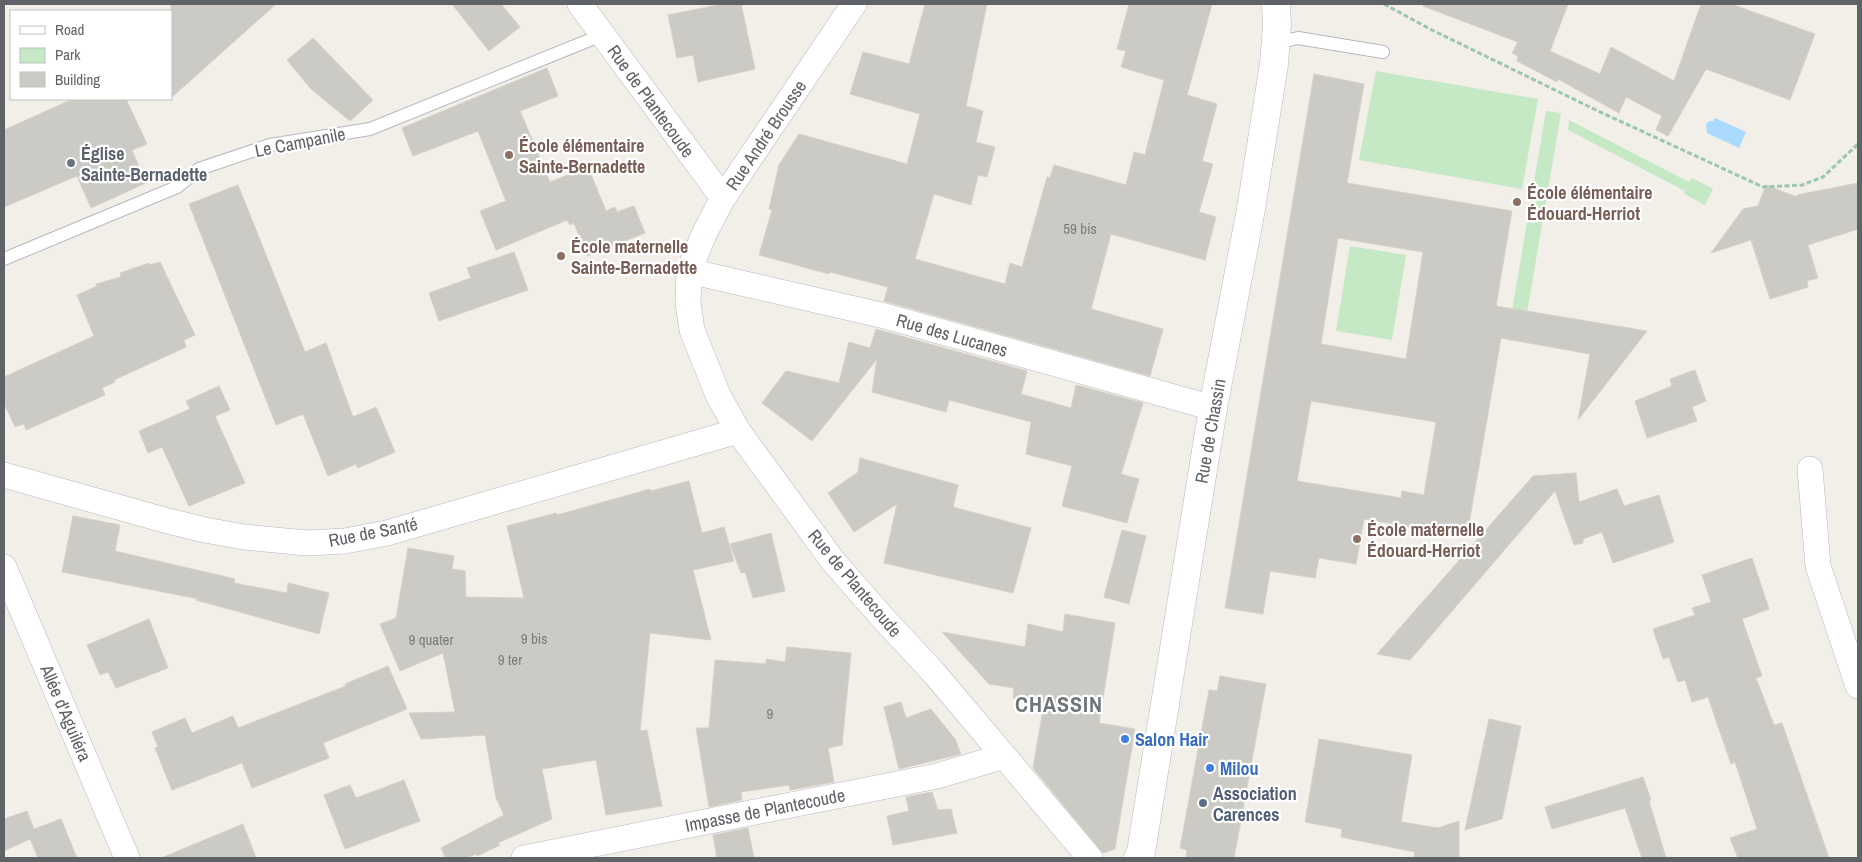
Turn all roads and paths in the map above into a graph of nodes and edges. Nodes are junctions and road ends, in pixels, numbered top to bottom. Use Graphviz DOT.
graph roads {
  1 [pos="580,4"];
  2 [pos="854,4"];
  3 [pos="1276,4"];
  4 [pos="1384,4"];
  5 [pos="602,35"];
  6 [pos="1276,43"];
  7 [pos="1383,52"];
  8 [pos="1858,144"];
  9 [pos="723,198"];
  10 [pos="4,259"];
  11 [pos="689,271"];
  12 [pos="1213,408"];
  13 [pos="738,431"];
  14 [pos="1810,469"];
  15 [pos="4,475"];
  16 [pos="4,567"];
  17 [pos="1858,686"];
  18 [pos="1004,756"];
  19 [pos="127,858"];
  20 [pos="524,858"];
  21 [pos="1090,858"];
  22 [pos="1138,858"];
  1 -- 5 [label="street, Rue de Plantecoude"];
  2 -- 9 [label="street, Rue André Brousse"];
  3 -- 6 [label="street, Rue de Chassin"];
  4 -- 8 [label="path"];
  5 -- 9 [label="street, Rue de Plantecoude"];
  5 -- 10 [label="lane, Le Campanile"];
  6 -- 7 [label="lane"];
  6 -- 12 [label="street, Rue de Chassin"];
  9 -- 11 [label="street, Rue André Brousse"];
  11 -- 12 [label="street, Rue des Lucanes"];
  11 -- 13 [label="street, Rue de Plantecoude"];
  12 -- 22 [label="street, Rue de Chassin"];
  13 -- 15 [label="street, Rue de Santé"];
  13 -- 18 [label="street, Rue de Plantecoude"];
  14 -- 17 [label="street"];
  16 -- 19 [label="street, Allée d'Aguiléra"];
  18 -- 20 [label="street, Impasse de Plantecoude"];
  18 -- 21 [label="street, Rue de Plantecoude"];
}
